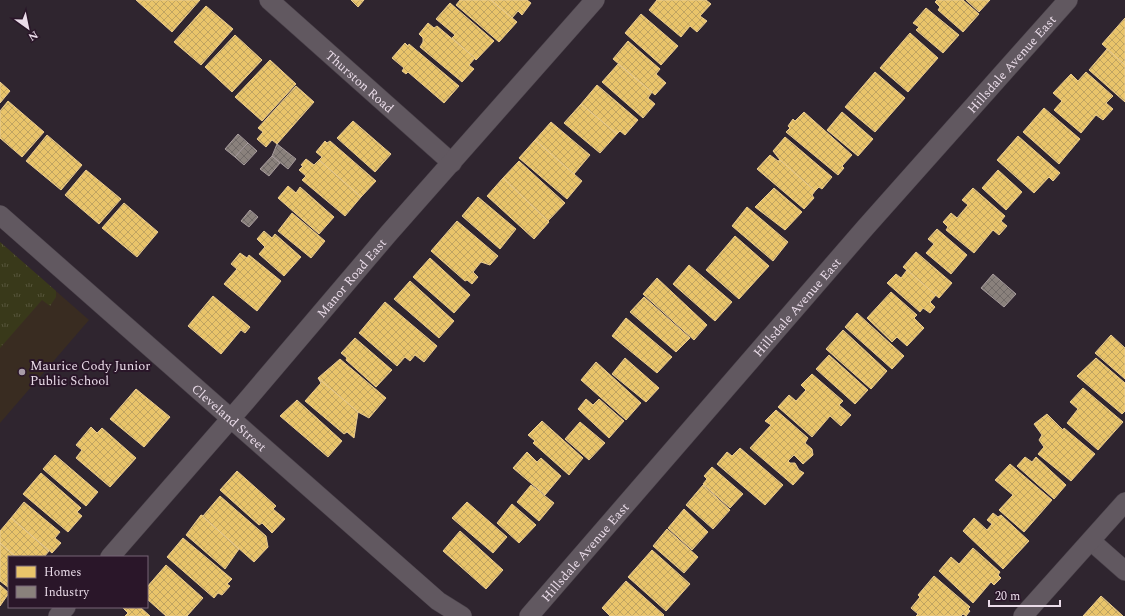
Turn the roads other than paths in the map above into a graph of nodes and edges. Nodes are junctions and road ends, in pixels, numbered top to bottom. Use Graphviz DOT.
graph roads {
  1 [pos="269,0"];
  2 [pos="595,0"];
  3 [pos="1068,0"];
  4 [pos="452,163"];
  5 [pos="0,215"];
  6 [pos="231,418"];
  7 [pos="1125,502"];
  8 [pos="1091,541"];
  9 [pos="111,556"];
  10 [pos="1125,570"];
  11 [pos="65,608"];
  12 [pos="58,616"];
  13 [pos="462,616"];
  14 [pos="529,616"];
  15 [pos="1023,616"];
  1 -- 4 [label="street, Thurston Road"];
  2 -- 4 [label="street, Manor Road East"];
  3 -- 14 [label="street, Hillsdale Avenue East"];
  4 -- 6 [label="street, Manor Road East"];
  5 -- 6 [label="street, Cleveland Street"];
  6 -- 9 [label="street, Manor Road East"];
  6 -- 13 [label="street, Cleveland Street"];
  7 -- 8 [label="street"];
  8 -- 10 [label="street"];
  8 -- 15 [label="street"];
  11 -- 12 [label="street"];
}
